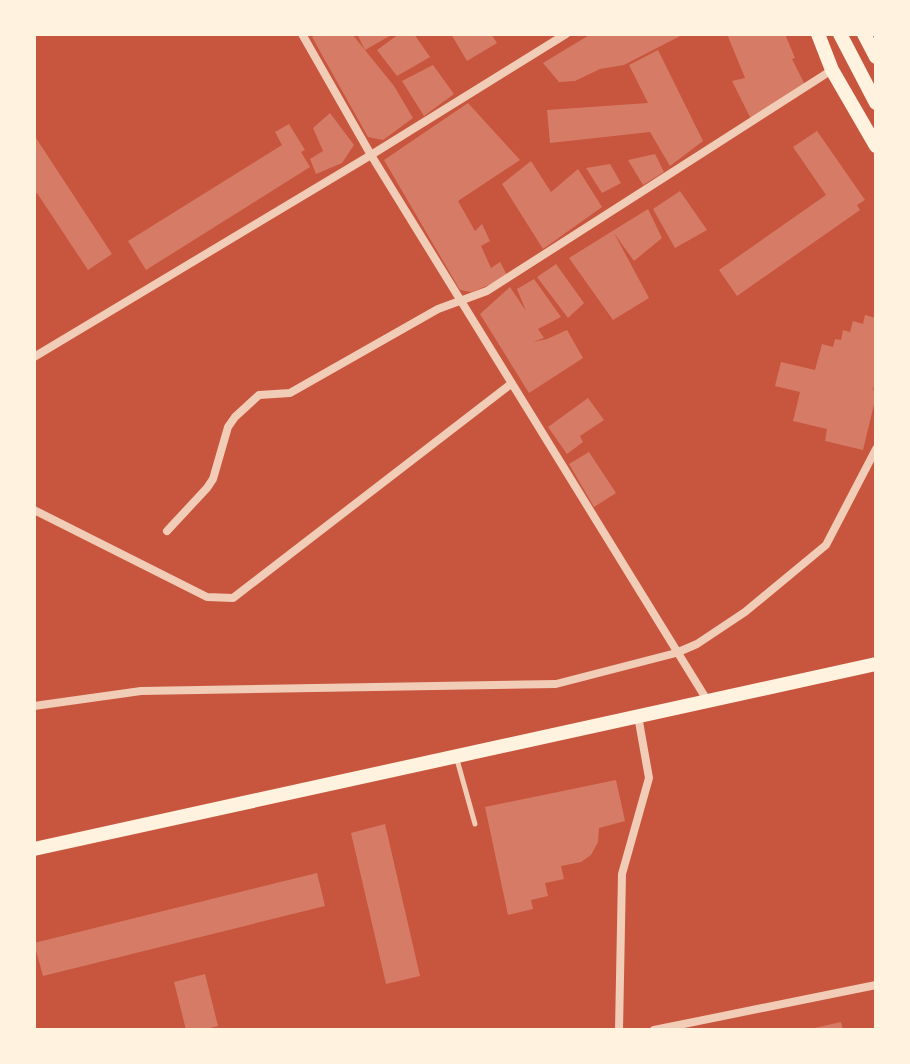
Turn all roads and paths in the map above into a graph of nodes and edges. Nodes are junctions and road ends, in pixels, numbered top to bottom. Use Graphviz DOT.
graph roads {
  1 [pos="302,34"];
  2 [pos="566,34"];
  3 [pos="818,34"];
  4 [pos="840,34"];
  5 [pos="864,34"];
  6 [pos="876,57"];
  7 [pos="832,70"];
  8 [pos="876,103"];
  9 [pos="876,146"];
  10 [pos="371,155"];
  11 [pos="461,301"];
  12 [pos="34,357"];
  13 [pos="511,384"];
  14 [pos="876,449"];
  15 [pos="34,510"];
  16 [pos="167,531"];
  17 [pos="676,653"];
  18 [pos="876,664"];
  19 [pos="707,700"];
  20 [pos="34,706"];
  21 [pos="638,715"];
  22 [pos="455,755"];
  23 [pos="475,824"];
  24 [pos="34,849"];
  25 [pos="876,985"];
  26 [pos="619,1030"];
  27 [pos="654,1030"];
  1 -- 10 [label="street"];
  2 -- 10 [label="street"];
  3 -- 7 [label="main road"];
  4 -- 8 [label="main road"];
  5 -- 6 [label="main road"];
  7 -- 9 [label="main road"];
  7 -- 11 [label="street"];
  10 -- 11 [label="street"];
  10 -- 12 [label="street"];
  11 -- 13 [label="street"];
  11 -- 16 [label="street"];
  13 -- 15 [label="street"];
  13 -- 17 [label="street"];
  14 -- 17 [label="street"];
  17 -- 19 [label="street"];
  17 -- 20 [label="street"];
  18 -- 19 [label="main road"];
  19 -- 21 [label="main road"];
  21 -- 22 [label="main road"];
  21 -- 26 [label="street"];
  22 -- 23 [label="lane"];
  22 -- 24 [label="main road"];
  25 -- 27 [label="street"];
}
